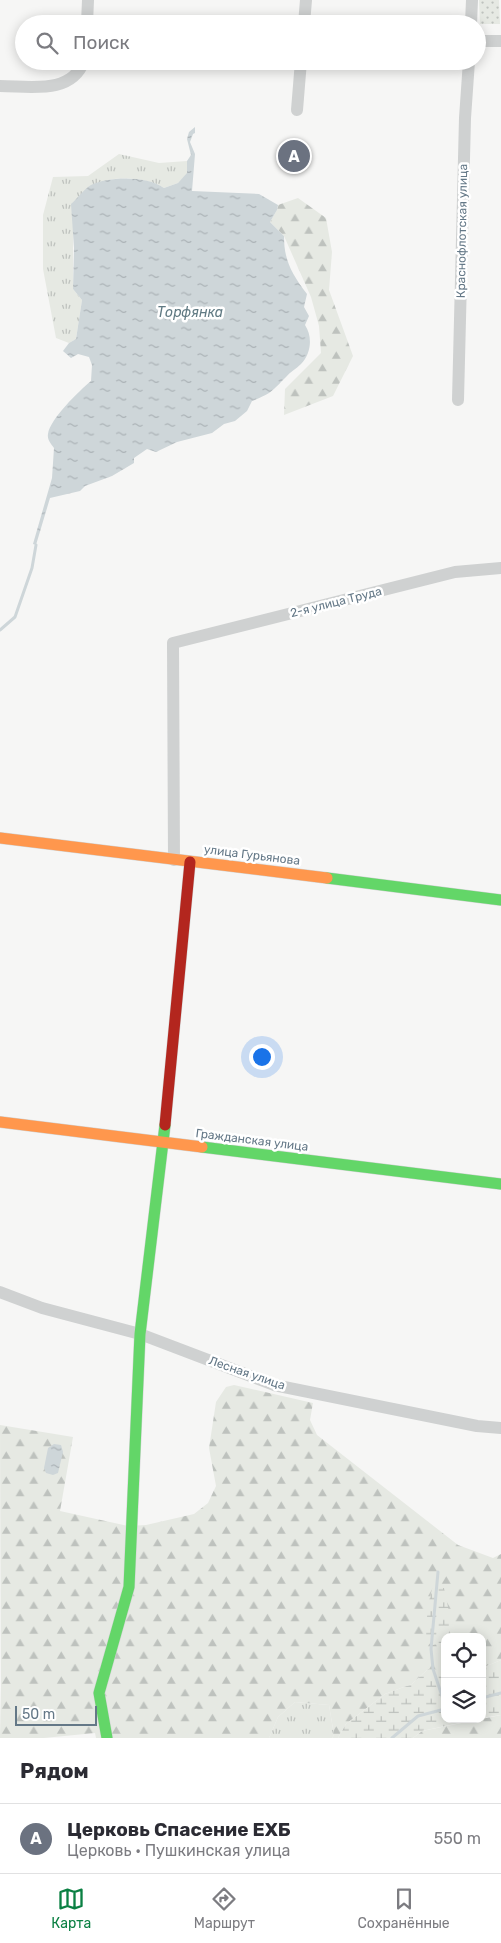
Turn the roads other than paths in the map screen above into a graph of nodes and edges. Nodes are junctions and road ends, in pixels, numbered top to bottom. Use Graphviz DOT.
graph roads {
  1 [pos="88,0"];
  2 [pos="306,0"];
  3 [pos="472,0"];
  4 [pos="87,15"];
  5 [pos="305,15"];
  6 [pos="471,15"];
  7 [pos="486,41"];
  8 [pos="501,41"];
  9 [pos="81,70"];
  10 [pos="300,70"];
  11 [pos="468,70"];
  12 [pos="0,86"];
  13 [pos="297,110"];
  14 [pos="458,400"];
  15 [pos="501,568"];
  16 [pos="0,838"];
  17 [pos="174,860"];
  18 [pos="190,862"];
  19 [pos="501,900"];
  20 [pos="0,1122"];
  21 [pos="163,1142"];
  22 [pos="501,1184"];
  23 [pos="0,1292"];
  24 [pos="140,1334"];
  25 [pos="501,1428"];
  26 [pos="107,1738"];
  1 -- 4 [label="street"];
  2 -- 5 [label="street"];
  3 -- 6 [label="street"];
  7 -- 8 [label="street"];
  9 -- 12 [label="street"];
  10 -- 13 [label="street"];
  11 -- 14 [label="street, Краснофлотская улица"];
  15 -- 17 [label="street, 2-я улица Труда"];
  16 -- 17 [label="street, улица Гурьянова"];
  17 -- 18 [label="street, улица Гурьянова"];
  18 -- 19 [label="street, улица Гурьянова"];
  18 -- 21 [label="street"];
  20 -- 21 [label="street, Гражданская улица"];
  21 -- 22 [label="street, Гражданская улица"];
  21 -- 24 [label="street"];
  23 -- 24 [label="street, Лесная улица"];
  24 -- 25 [label="street, Лесная улица"];
  24 -- 26 [label="street"];
}
